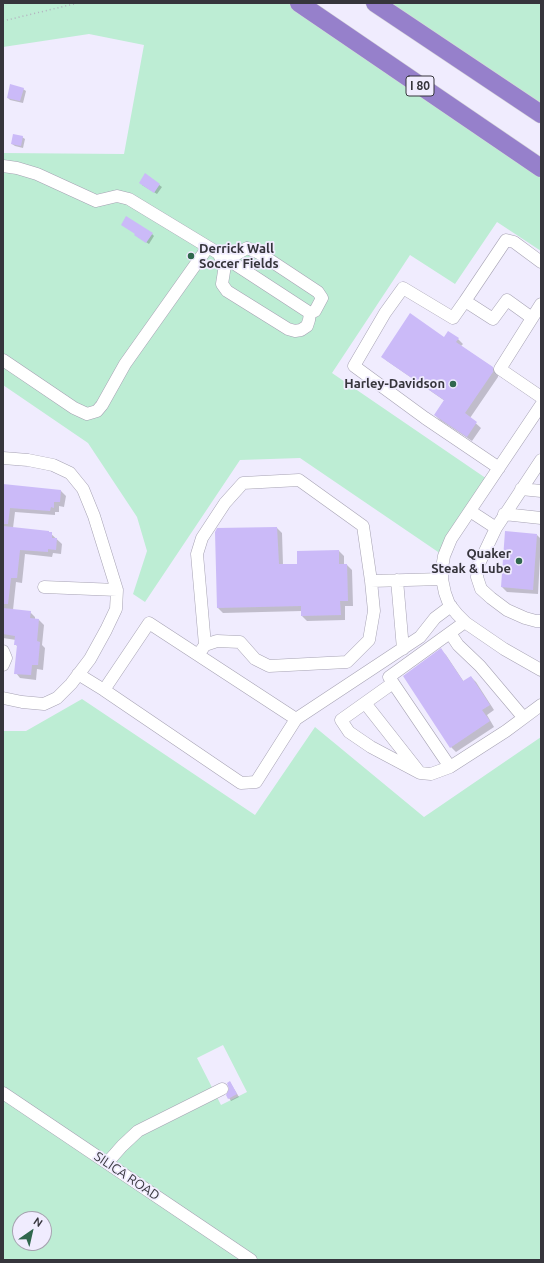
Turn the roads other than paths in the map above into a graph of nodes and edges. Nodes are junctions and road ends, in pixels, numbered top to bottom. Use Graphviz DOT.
graph roads {
  1 [pos="298,3"];
  2 [pos="375,3"];
  3 [pos="482,75"];
  4 [pos="541,102"];
  5 [pos="541,114"];
  6 [pos="3,166"];
  7 [pos="541,168"];
  8 [pos="213,250"];
  9 [pos="541,262"];
  10 [pos="465,301"];
  11 [pos="541,304"];
  12 [pos="310,313"];
  13 [pos="532,318"];
  14 [pos="3,360"];
  15 [pos="541,397"];
  16 [pos="541,405"];
  17 [pos="3,458"];
  18 [pos="541,460"];
  19 [pos="499,468"];
  20 [pos="521,489"];
  21 [pos="541,491"];
  22 [pos="470,511"];
  23 [pos="504,514"];
  24 [pos="541,518"];
  25 [pos="496,528"];
  26 [pos="442,579"];
  27 [pos="397,580"];
  28 [pos="371,581"];
  29 [pos="44,587"];
  30 [pos="117,590"];
  31 [pos="451,606"];
  32 [pos="541,621"];
  33 [pos="465,622"];
  34 [pos="450,633"];
  35 [pos="403,649"];
  36 [pos="201,650"];
  37 [pos="3,651"];
  38 [pos="3,665"];
  39 [pos="541,670"];
  40 [pos="78,674"];
  41 [pos="393,683"];
  42 [pos="104,690"];
  43 [pos="3,698"];
  44 [pos="365,703"];
  45 [pos="541,705"];
  46 [pos="523,717"];
  47 [pos="296,719"];
  48 [pos="450,767"];
  49 [pos="420,773"];
  50 [pos="222,1089"];
  51 [pos="3,1093"];
  52 [pos="108,1163"];
  53 [pos="251,1260"];
  1 -- 7 [label="highway, I 80"];
  2 -- 3 [label="highway"];
  3 -- 4 [label="highway"];
  3 -- 5 [label="highway"];
  6 -- 8 [label="street"];
  8 -- 12 [label="street"];
  8 -- 12 [label="street"];
  8 -- 12 [label="street"];
  8 -- 14 [label="street"];
  9 -- 10 [label="street"];
  10 -- 13 [label="street"];
  10 -- 19 [label="street"];
  11 -- 13 [label="street"];
  13 -- 15 [label="street"];
  16 -- 19 [label="street"];
  17 -- 30 [label="street"];
  18 -- 20 [label="street"];
  19 -- 22 [label="street"];
  20 -- 21 [label="street"];
  20 -- 23 [label="street"];
  22 -- 25 [label="street"];
  22 -- 26 [label="street"];
  23 -- 24 [label="street"];
  23 -- 25 [label="street"];
  25 -- 32 [label="street"];
  26 -- 27 [label="street"];
  26 -- 31 [label="street"];
  27 -- 28 [label="street"];
  27 -- 35 [label="street"];
  28 -- 36 [label="street"];
  28 -- 36 [label="street"];
  29 -- 30 [label="street"];
  30 -- 40 [label="street"];
  31 -- 33 [label="street"];
  31 -- 35 [label="street"];
  33 -- 34 [label="street"];
  33 -- 39 [label="street"];
  34 -- 41 [label="street"];
  34 -- 46 [label="street"];
  35 -- 47 [label="street"];
  36 -- 42 [label="street"];
  36 -- 47 [label="street"];
  37 -- 38 [label="street"];
  40 -- 42 [label="street"];
  40 -- 43 [label="street"];
  41 -- 44 [label="street"];
  41 -- 48 [label="street"];
  42 -- 47 [label="street"];
  44 -- 49 [label="street"];
  44 -- 49 [label="street"];
  45 -- 46 [label="street"];
  46 -- 48 [label="street"];
  48 -- 49 [label="street"];
  50 -- 52 [label="street"];
  51 -- 52 [label="street, SILICA ROAD"];
  52 -- 53 [label="street, SILICA ROAD"];
}
